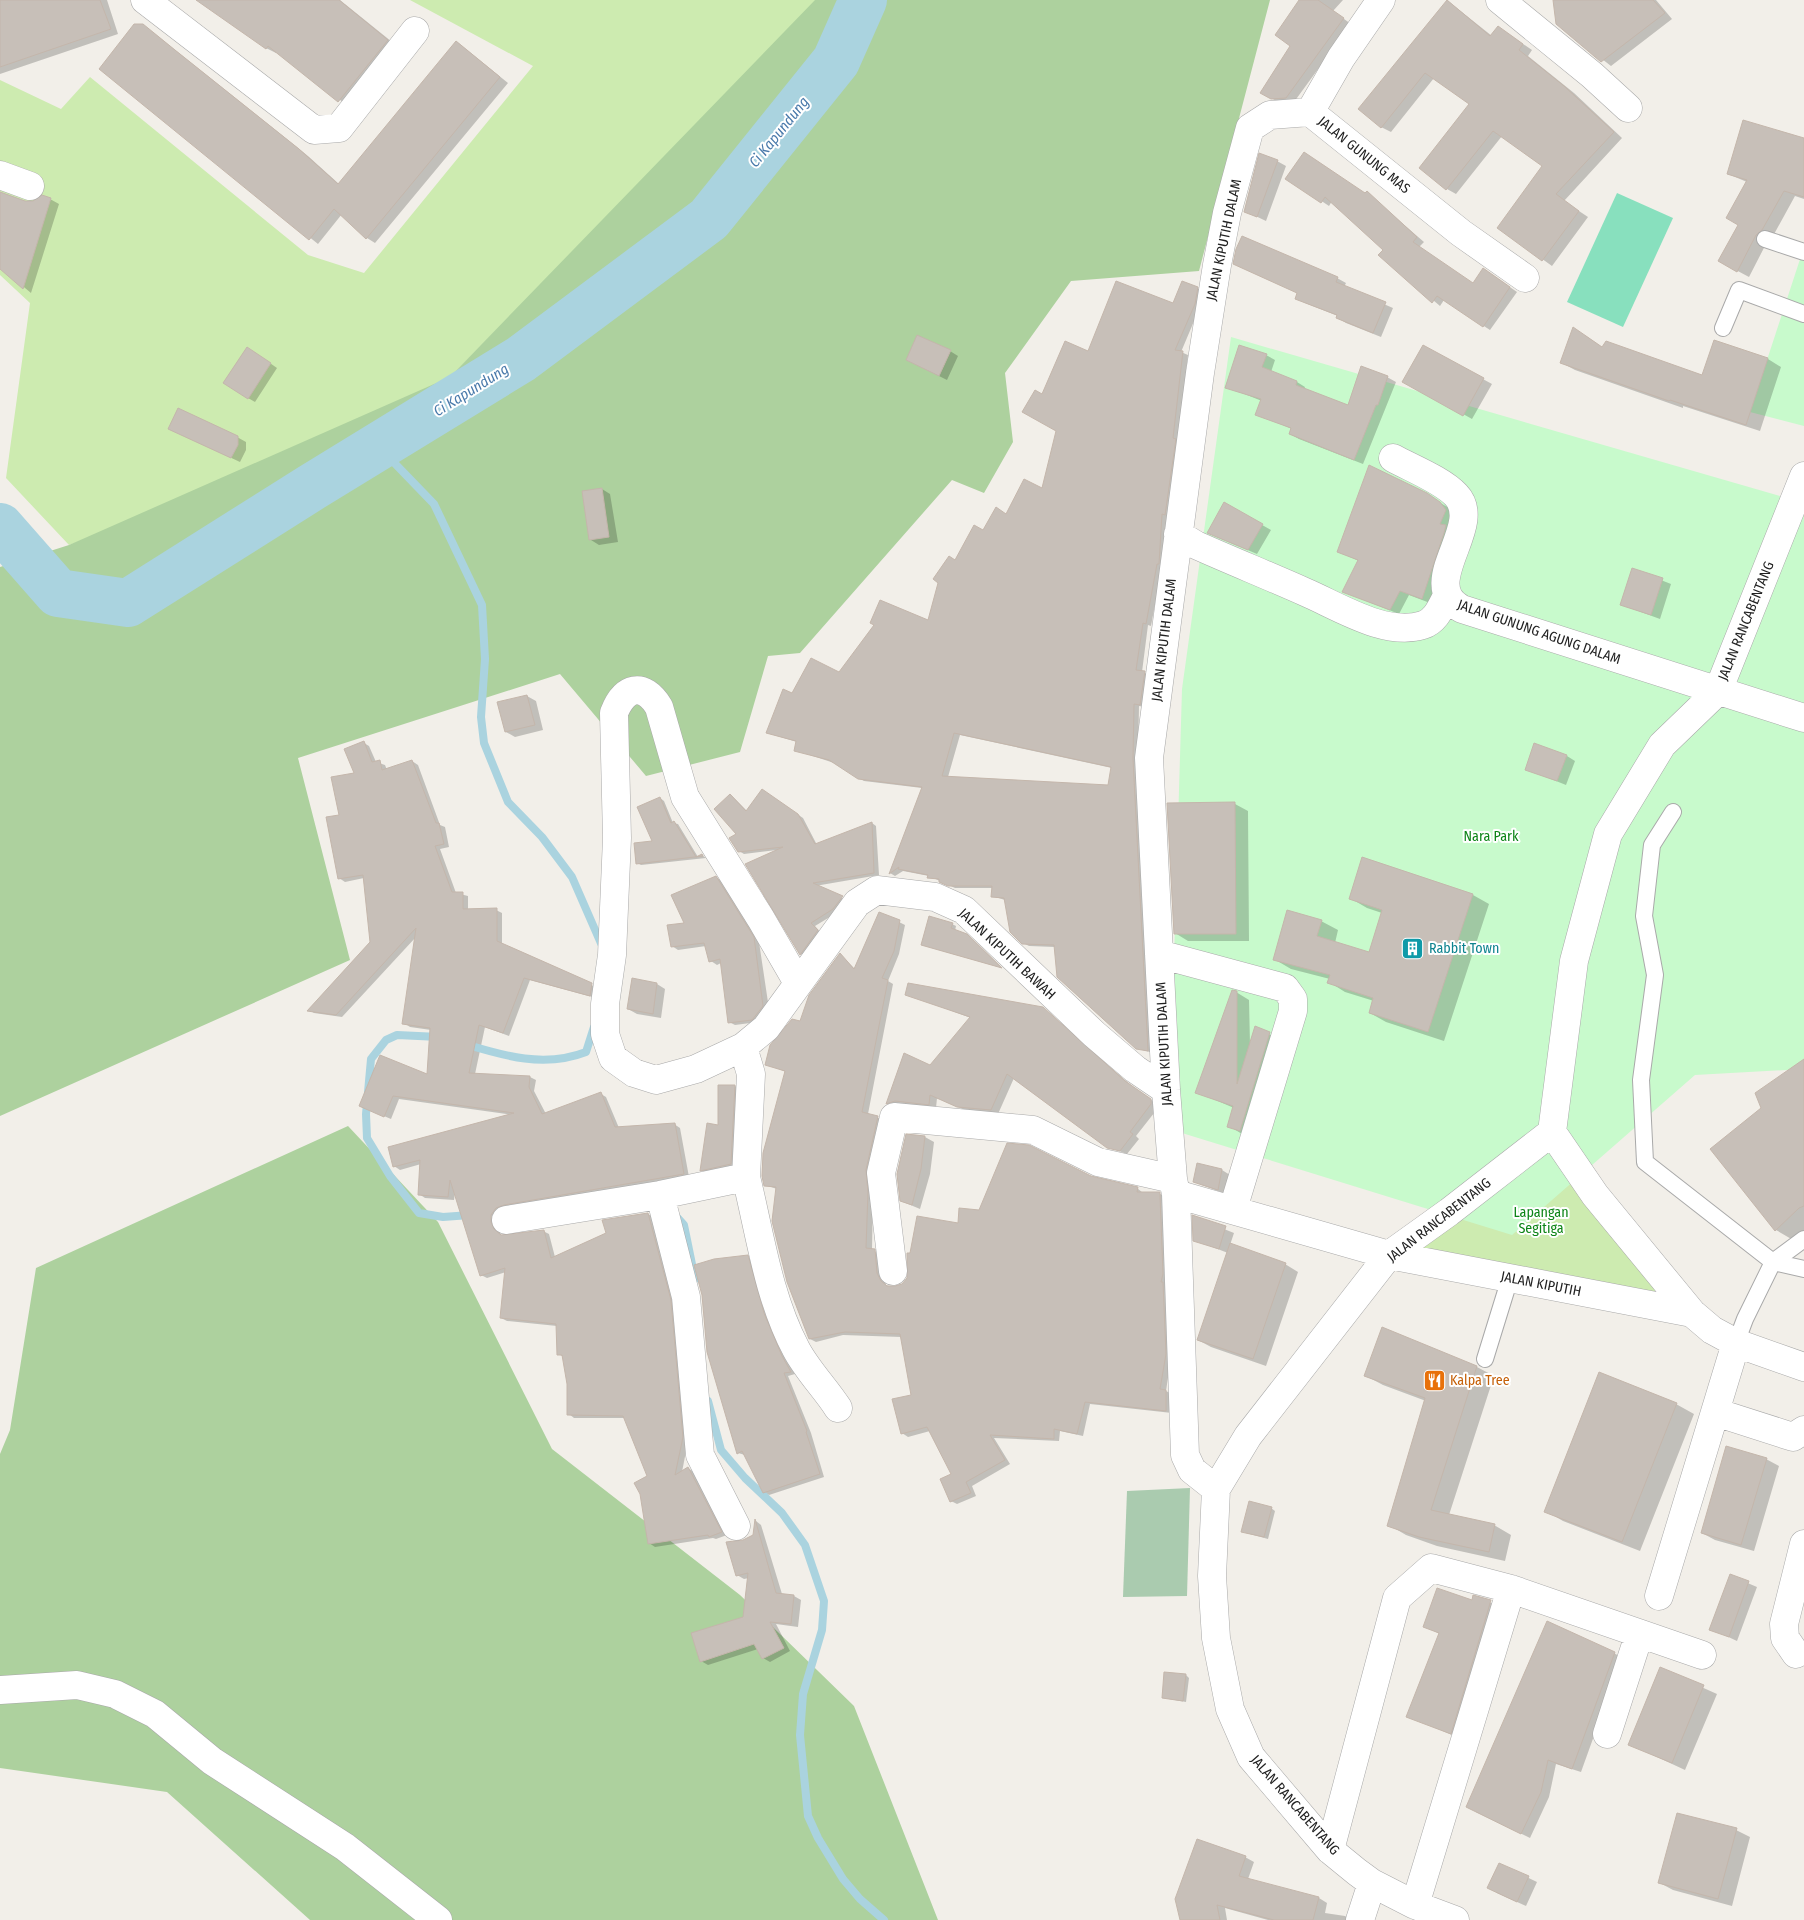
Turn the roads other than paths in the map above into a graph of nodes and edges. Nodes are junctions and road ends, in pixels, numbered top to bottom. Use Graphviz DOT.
graph roads {
  1 [pos="145,0"];
  2 [pos="1381,0"];
  3 [pos="1500,0"];
  4 [pos="415,30"];
  5 [pos="1628,108"];
  6 [pos="1310,112"];
  7 [pos="0,175"];
  8 [pos="30,186"];
  9 [pos="1764,239"];
  10 [pos="1804,252"];
  11 [pos="1525,278"];
  12 [pos="1804,314"];
  13 [pos="1724,328"];
  14 [pos="1393,458"];
  15 [pos="1804,476"];
  16 [pos="1178,534"];
  17 [pos="1447,596"];
  18 [pos="1718,691"];
  19 [pos="1804,718"];
  20 [pos="1673,812"];
  21 [pos="1159,954"];
  22 [pos="798,983"];
  23 [pos="744,1047"];
  24 [pos="1166,1090"];
  25 [pos="1552,1132"];
  26 [pos="746,1177"];
  27 [pos="1174,1186"];
  28 [pos="660,1195"];
  29 [pos="1233,1209"];
  30 [pos="506,1220"];
  31 [pos="1804,1239"];
  32 [pos="1389,1255"];
  33 [pos="1773,1262"];
  34 [pos="1804,1269"];
  35 [pos="893,1271"];
  36 [pos="1510,1278"];
  37 [pos="1692,1313"];
  38 [pos="1736,1343"];
  39 [pos="1485,1359"];
  40 [pos="1803,1364"];
  41 [pos="838,1408"];
  42 [pos="1715,1412"];
  43 [pos="1804,1430"];
  44 [pos="1216,1489"];
  45 [pos="736,1526"];
  46 [pos="1804,1544"];
  47 [pos="1510,1589"];
  48 [pos="1658,1596"];
  49 [pos="1639,1635"];
  50 [pos="1796,1654"];
  51 [pos="1702,1655"];
  52 [pos="0,1690"];
  53 [pos="1607,1734"];
  54 [pos="1330,1850"];
  55 [pos="1372,1883"];
  56 [pos="1415,1905"];
  57 [pos="438,1920"];
  58 [pos="1360,1920"];
  59 [pos="1455,1920"];
  1 -- 4 [label="street"];
  2 -- 6 [label="street, JALAN GUNUNG MAS"];
  3 -- 5 [label="street"];
  6 -- 11 [label="street, JALAN GUNUNG MAS"];
  6 -- 16 [label="street, JALAN KIPUTIH DALAM"];
  7 -- 8 [label="street"];
  9 -- 10 [label="lane"];
  12 -- 13 [label="lane"];
  14 -- 17 [label="street, JALAN GUNUNG AGUNG DALAM"];
  15 -- 18 [label="street, JALAN RANCABENTANG"];
  16 -- 17 [label="street"];
  16 -- 21 [label="street, JALAN KIPUTIH DALAM"];
  17 -- 18 [label="street, JALAN GUNUNG AGUNG DALAM"];
  18 -- 19 [label="street, JALAN GUNUNG AGUNG DALAM"];
  18 -- 25 [label="street, JALAN RANCABENTANG"];
  20 -- 33 [label="lane"];
  21 -- 24 [label="street, JALAN KIPUTIH DALAM"];
  21 -- 29 [label="street"];
  22 -- 23 [label="street, JALAN KIPUTIH BAWAH"];
  22 -- 23 [label="street, JALAN KIPUTIH BAWAH"];
  22 -- 24 [label="street, JALAN KIPUTIH BAWAH"];
  23 -- 26 [label="street"];
  24 -- 27 [label="street, JALAN KIPUTIH DALAM"];
  25 -- 32 [label="street, JALAN RANCABENTANG"];
  25 -- 37 [label="street, JALAN KIPUTIH"];
  26 -- 28 [label="street"];
  26 -- 41 [label="street"];
  27 -- 29 [label="street"];
  27 -- 35 [label="street"];
  27 -- 44 [label="street, JALAN KIPUTIH DALAM"];
  28 -- 30 [label="street"];
  28 -- 45 [label="street"];
  29 -- 32 [label="street"];
  31 -- 33 [label="lane"];
  32 -- 36 [label="street, JALAN KIPUTIH"];
  32 -- 44 [label="street, JALAN RANCABENTANG"];
  33 -- 34 [label="lane"];
  33 -- 38 [label="lane"];
  36 -- 37 [label="street, JALAN KIPUTIH"];
  36 -- 39 [label="lane"];
  37 -- 38 [label="street, JALAN KIPUTIH"];
  38 -- 40 [label="street, JALAN KIPUTIH"];
  38 -- 42 [label="street"];
  42 -- 43 [label="street"];
  42 -- 48 [label="street"];
  44 -- 54 [label="street, JALAN RANCABENTANG"];
  46 -- 50 [label="street"];
  47 -- 49 [label="street"];
  47 -- 54 [label="street"];
  47 -- 56 [label="street"];
  49 -- 51 [label="street"];
  49 -- 53 [label="street"];
  52 -- 57 [label="street"];
  54 -- 55 [label="street, JALAN RANCABENTANG"];
  55 -- 56 [label="street, JALAN RANCABENTANG"];
  55 -- 58 [label="street"];
  56 -- 59 [label="street, JALAN RANCABENTANG"];
}
